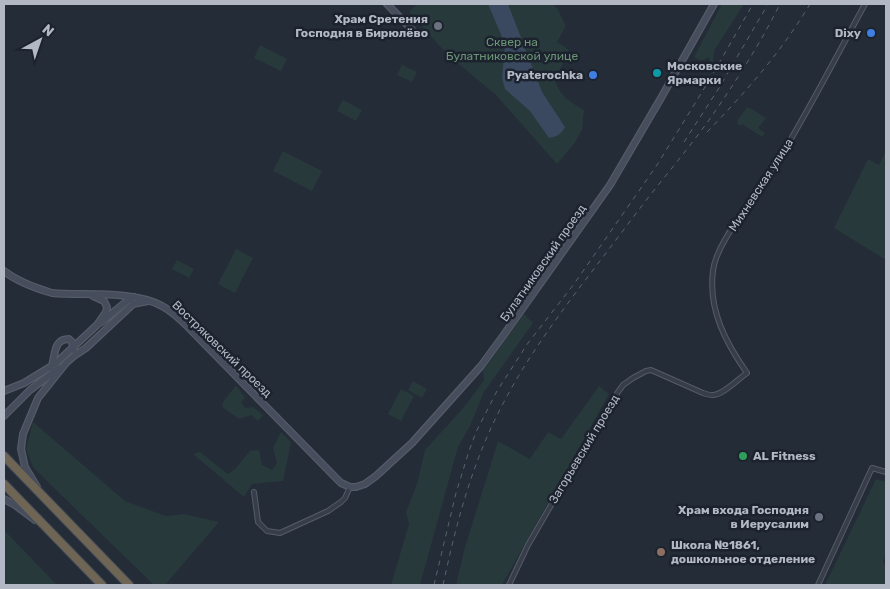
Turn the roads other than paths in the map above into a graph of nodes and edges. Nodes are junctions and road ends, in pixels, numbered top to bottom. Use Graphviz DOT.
graph roads {
  1 [pos="387,4"];
  2 [pos="714,4"];
  3 [pos="865,4"];
  4 [pos="416,34"];
  5 [pos="4,272"];
  6 [pos="89,294"];
  7 [pos="127,299"];
  8 [pos="151,301"];
  9 [pos="121,315"];
  10 [pos="97,325"];
  11 [pos="74,347"];
  12 [pos="74,356"];
  13 [pos="66,363"];
  14 [pos="52,366"];
  15 [pos="747,373"];
  16 [pos="36,385"];
  17 [pos="4,391"];
  18 [pos="4,416"];
  19 [pos="4,456"];
  20 [pos="886,472"];
  21 [pos="4,484"];
  22 [pos="349,490"];
  23 [pos="254,492"];
  24 [pos="4,499"];
  25 [pos="59,513"];
  26 [pos="46,528"];
  27 [pos="102,585"];
  28 [pos="128,585"];
  29 [pos="509,585"];
  30 [pos="818,585"];
  1 -- 4 [label="street"];
  2 -- 22 [label="street, Булатниковский проезд"];
  3 -- 15 [label="street, Михневская улица"];
  5 -- 6 [label="street"];
  6 -- 7 [label="street"];
  6 -- 10 [label="street"];
  7 -- 8 [label="street, Востряковский проезд"];
  7 -- 9 [label="street"];
  7 -- 10 [label="street"];
  8 -- 9 [label="street"];
  8 -- 22 [label="street, Востряковский проезд"];
  9 -- 12 [label="street"];
  10 -- 11 [label="street"];
  11 -- 12 [label="street"];
  11 -- 14 [label="street"];
  11 -- 14 [label="street"];
  12 -- 13 [label="street"];
  13 -- 16 [label="street"];
  13 -- 25 [label="street"];
  14 -- 16 [label="street"];
  14 -- 17 [label="street"];
  15 -- 29 [label="street, Загорьевский проезд"];
  16 -- 18 [label="street"];
  19 -- 25 [label="highway"];
  20 -- 30 [label="street"];
  21 -- 26 [label="highway"];
  22 -- 23 [label="street, Булатниковский проезд"];
  24 -- 26 [label="street"];
  25 -- 28 [label="highway"];
  26 -- 27 [label="highway"];
}
